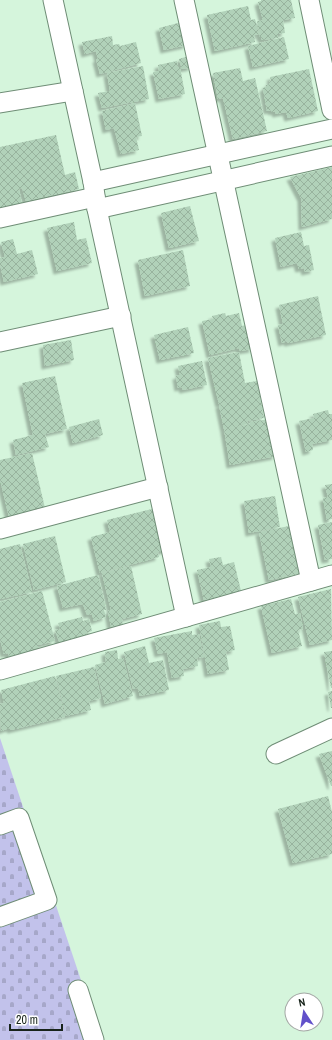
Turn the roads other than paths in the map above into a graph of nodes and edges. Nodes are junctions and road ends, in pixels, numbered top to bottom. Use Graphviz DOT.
graph roads {
  1 [pos="53,0"];
  2 [pos="184,0"];
  3 [pos="309,0"];
  4 [pos="73,92"];
  5 [pos="0,103"];
  6 [pos="332,110"];
  7 [pos="332,128"];
  8 [pos="217,154"];
  9 [pos="332,156"];
  10 [pos="223,180"];
  11 [pos="95,196"];
  12 [pos="0,218"];
  13 [pos="121,316"];
  14 [pos="0,342"];
  15 [pos="158,487"];
  16 [pos="0,529"];
  17 [pos="332,575"];
  18 [pos="311,581"];
  19 [pos="186,617"];
  20 [pos="0,670"];
  21 [pos="332,728"];
  22 [pos="276,754"];
  23 [pos="0,825"];
  24 [pos="0,917"];
  25 [pos="78,990"];
  26 [pos="94,1040"];
  1 -- 4 [label="street"];
  2 -- 8 [label="street"];
  3 -- 6 [label="street"];
  4 -- 5 [label="street"];
  4 -- 11 [label="street"];
  7 -- 8 [label="street"];
  8 -- 10 [label="street"];
  8 -- 11 [label="street"];
  9 -- 10 [label="street"];
  10 -- 11 [label="street"];
  10 -- 18 [label="street"];
  11 -- 12 [label="street"];
  11 -- 13 [label="street"];
  13 -- 14 [label="street"];
  13 -- 15 [label="street"];
  15 -- 16 [label="street"];
  15 -- 19 [label="street"];
  17 -- 18 [label="street"];
  18 -- 19 [label="street"];
  19 -- 20 [label="street"];
  21 -- 22 [label="street"];
  23 -- 24 [label="street"];
  25 -- 26 [label="street"];
}
